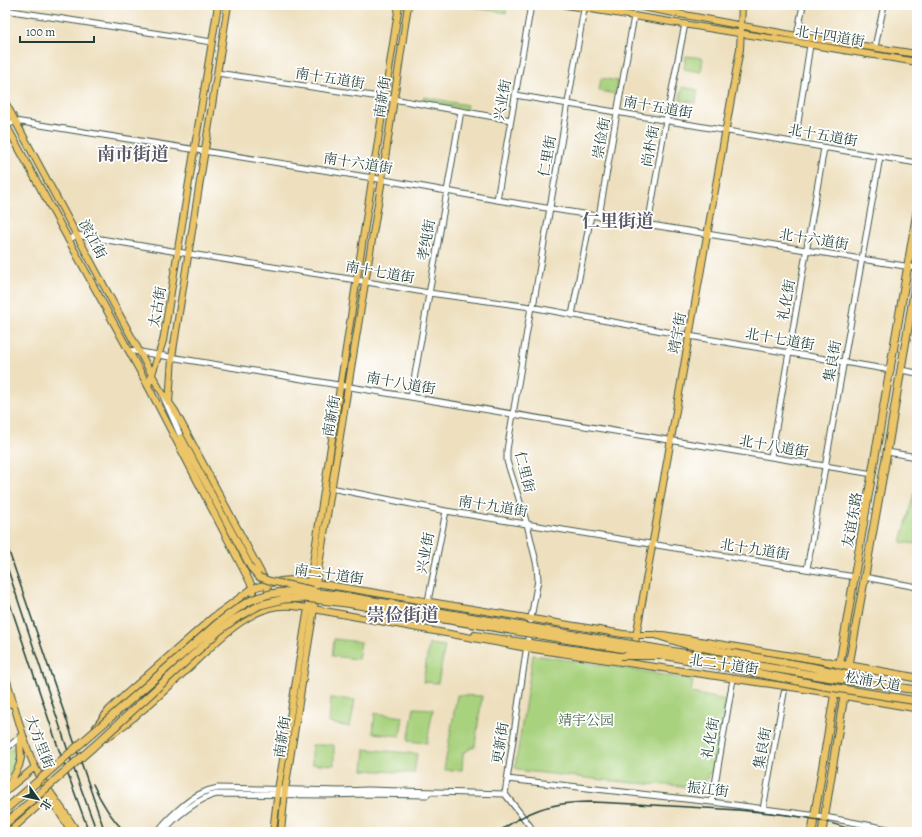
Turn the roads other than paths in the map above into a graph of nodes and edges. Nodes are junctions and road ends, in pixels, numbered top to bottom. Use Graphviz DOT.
graph roads {
  1 [pos="218,5"];
  2 [pos="228,5"];
  3 [pos="399,5"];
  4 [pos="408,5"];
  5 [pos="531,5"];
  6 [pos="566,5"];
  7 [pos="631,5"];
  8 [pos="742,5"];
  9 [pos="803,5"];
  10 [pos="873,5"];
  11 [pos="884,6"];
  12 [pos="6,8"];
  13 [pos="584,9"];
  14 [pos="634,16"];
  15 [pos="684,24"];
  16 [pos="740,25"];
  17 [pos="740,34"];
  18 [pos="797,36"];
  19 [pos="212,42"];
  20 [pos="810,45"];
  21 [pos="875,47"];
  22 [pos="917,54"];
  23 [pos="917,62"];
  24 [pos="217,72"];
  25 [pos="515,95"];
  26 [pos="385,98"];
  27 [pos="393,100"];
  28 [pos="5,102"];
  29 [pos="569,104"];
  30 [pos="462,111"];
  31 [pos="618,112"];
  32 [pos="15,120"];
  33 [pos="511,120"];
  34 [pos="666,120"];
  35 [pos="6,124"];
  36 [pos="725,131"];
  37 [pos="795,142"];
  38 [pos="824,148"];
  39 [pos="195,150"];
  40 [pos="204,152"];
  41 [pos="880,157"];
  42 [pos="917,163"];
  43 [pos="373,178"];
  44 [pos="382,179"];
  45 [pos="447,191"];
  46 [pos="497,200"];
  47 [pos="550,208"];
  48 [pos="917,212"];
  49 [pos="591,215"];
  50 [pos="599,216"];
  51 [pos="648,225"];
  52 [pos="707,234"];
  53 [pos="77,235"];
  54 [pos="68,240"];
  55 [pos="807,250"];
  56 [pos="178,252"];
  57 [pos="188,254"];
  58 [pos="862,259"];
  59 [pos="908,267"];
  60 [pos="917,268"];
  61 [pos="917,275"];
  62 [pos="356,280"];
  63 [pos="365,281"];
  64 [pos="429,293"];
  65 [pos="532,307"];
  66 [pos="572,315"];
  67 [pos="689,336"];
  68 [pos="128,350"];
  69 [pos="139,351"];
  70 [pos="789,353"];
  71 [pos="158,355"];
  72 [pos="172,357"];
  73 [pos="844,362"];
  74 [pos="891,370"];
  75 [pos="901,370"];
  76 [pos="917,373"];
  77 [pos="152,375"];
  78 [pos="340,385"];
  79 [pos="148,386"];
  80 [pos="348,386"];
  81 [pos="159,388"];
  82 [pos="411,397"];
  83 [pos="169,403"];
  84 [pos="512,414"];
  85 [pos="181,437"];
  86 [pos="671,440"];
  87 [pos="887,452"];
  88 [pos="917,457"];
  89 [pos="771,458"];
  90 [pos="825,466"];
  91 [pos="873,474"];
  92 [pos="331,488"];
  93 [pos="446,511"];
  94 [pos="527,524"];
  95 [pos="652,545"];
  96 [pos="807,569"];
  97 [pos="864,576"];
  98 [pos="854,578"];
  99 [pos="313,583"];
  100 [pos="267,584"];
  101 [pos="917,587"];
  102 [pos="252,588"];
  103 [pos="338,595"];
  104 [pos="428,601"];
  105 [pos="270,607"];
  106 [pos="311,608"];
  107 [pos="254,614"];
  108 [pos="531,618"];
  109 [pos="636,635"];
  110 [pos="657,635"];
  111 [pos="527,645"];
  112 [pos="668,656"];
  113 [pos="829,662"];
  114 [pos="839,663"];
  115 [pos="632,664"];
  116 [pos="849,665"];
  117 [pos="5,675"];
  118 [pos="917,678"];
  119 [pos="733,679"];
  120 [pos="5,689"];
  121 [pos="824,689"];
  122 [pos="917,690"];
  123 [pos="784,693"];
  124 [pos="834,694"];
  125 [pos="844,695"];
  126 [pos="917,701"];
  127 [pos="917,708"];
  128 [pos="20,737"];
  129 [pos="87,740"];
  130 [pos="93,747"];
  131 [pos="5,750"];
  132 [pos="34,768"];
  133 [pos="507,779"];
  134 [pos="5,791"];
  135 [pos="278,792"];
  136 [pos="285,792"];
  137 [pos="506,796"];
  138 [pos="48,797"];
  139 [pos="712,802"];
  140 [pos="763,808"];
  141 [pos="5,810"];
  142 [pos="815,815"];
  143 [pos="825,817"];
  144 [pos="5,824"];
  145 [pos="9,832"];
  146 [pos="72,832"];
  147 [pos="77,832"];
  148 [pos="158,832"];
  149 [pos="163,832"];
  150 [pos="273,832"];
  151 [pos="281,832"];
  152 [pos="533,832"];
  153 [pos="812,832"];
  154 [pos="822,832"];
  155 [pos="904,832"];
  1 -- 19 [label="main road, 太古街"];
  2 -- 24 [label="main road, 太古街"];
  3 -- 26 [label="main road, 南新街"];
  4 -- 27 [label="main road, 南新街"];
  5 -- 25 [label="street, 兴业街"];
  6 -- 13 [label="main road, 北十四道街"];
  7 -- 16 [label="main road, 北十四道街"];
  8 -- 16 [label="main road, 靖宇街"];
  9 -- 18 [label="street"];
  10 -- 11 [label="street"];
  11 -- 21 [label="street"];
  12 -- 19 [label="street"];
  13 -- 14 [label="main road, 北十四道街"];
  13 -- 29 [label="street, 仁里街"];
  14 -- 15 [label="main road, 北十四道街"];
  14 -- 31 [label="street, 崇俭街"];
  15 -- 17 [label="main road, 北十四道街"];
  15 -- 34 [label="street, 尚朴街"];
  16 -- 17 [label="main road, 靖宇街"];
  16 -- 18 [label="main road, 北十四道街"];
  17 -- 20 [label="main road, 北十四道街"];
  17 -- 36 [label="main road, 靖宇街"];
  18 -- 21 [label="main road, 北十四道街"];
  19 -- 39 [label="main road, 太古街"];
  20 -- 23 [label="main road, 北十四道街"];
  20 -- 37 [label="street"];
  21 -- 22 [label="main road, 北十四道街"];
  24 -- 26 [label="street, 南十五道街"];
  24 -- 40 [label="main road, 太古街"];
  25 -- 29 [label="street, 南十五道街"];
  25 -- 33 [label="street, 兴业街"];
  26 -- 27 [label="street, 南十五道街"];
  26 -- 43 [label="main road, 南新街"];
  27 -- 30 [label="street, 南十五道街"];
  27 -- 44 [label="main road, 南新街"];
  28 -- 32 [label="main road, 滨江街"];
  29 -- 31 [label="street, 南十五道街"];
  29 -- 47 [label="street, 仁里街"];
  30 -- 33 [label="street, 南十五道街"];
  30 -- 45 [label="street, 孝纯街"];
  31 -- 34 [label="street, 南十五道街"];
  31 -- 50 [label="street, 崇俭街"];
  32 -- 35 [label="street"];
  32 -- 39 [label="street, 南十六道街"];
  32 -- 53 [label="main road, 滨江街"];
  33 -- 46 [label="street, 兴业街"];
  34 -- 36 [label="street, 南十五道街"];
  34 -- 51 [label="street, 尚朴街"];
  35 -- 54 [label="main road, 滨江街"];
  36 -- 37 [label="street, 北十五道街"];
  36 -- 52 [label="main road, 靖宇街"];
  37 -- 38 [label="street, 北十五道街"];
  38 -- 41 [label="street, 北十五道街"];
  38 -- 55 [label="street, 礼化街"];
  39 -- 40 [label="street, 南十六道街"];
  39 -- 56 [label="main road, 太古街"];
  40 -- 43 [label="street, 南十六道街"];
  40 -- 57 [label="main road, 太古街"];
  41 -- 42 [label="street, 北十五道街"];
  41 -- 58 [label="street, 集良街"];
  43 -- 44 [label="street, 南十六道街"];
  43 -- 62 [label="main road, 南新街"];
  44 -- 45 [label="street, 南十六道街"];
  44 -- 63 [label="main road, 南新街"];
  45 -- 46 [label="street, 南十六道街"];
  45 -- 64 [label="street, 孝纯街"];
  46 -- 47 [label="street, 南十六道街"];
  47 -- 49 [label="street, 南十六道街"];
  47 -- 65 [label="street, 仁里街"];
  48 -- 59 [label="highway, 友谊东路"];
  49 -- 50 [label="street, 南十六道街"];
  49 -- 66 [label="street"];
  50 -- 51 [label="street, 南十六道街"];
  51 -- 52 [label="street, 南十六道街"];
  52 -- 55 [label="street, 北十六道街"];
  52 -- 67 [label="main road, 靖宇街"];
  53 -- 54 [label="street"];
  53 -- 56 [label="street, 南十七道街"];
  53 -- 69 [label="main road, 滨江街"];
  54 -- 68 [label="main road, 滨江街"];
  55 -- 58 [label="street, 北十六道街"];
  55 -- 70 [label="street, 礼化街"];
  56 -- 57 [label="street, 南十七道街"];
  56 -- 71 [label="main road, 太古街"];
  57 -- 62 [label="street, 南十七道街"];
  57 -- 72 [label="main road, 太古街"];
  58 -- 59 [label="street, 北十六道街"];
  58 -- 73 [label="street, 集良街"];
  59 -- 60 [label="street, 北十六道街"];
  59 -- 74 [label="highway, 友谊东路"];
  61 -- 75 [label="highway, 友谊东路"];
  62 -- 63 [label="street, 南十七道街"];
  62 -- 78 [label="main road, 南新街"];
  63 -- 64 [label="street, 南十七道街"];
  63 -- 80 [label="main road, 南新街"];
  64 -- 65 [label="street, 南十七道街"];
  64 -- 82 [label="street, 孝纯街"];
  65 -- 66 [label="street, 南十七道街"];
  65 -- 84 [label="street, 仁里街"];
  66 -- 67 [label="street, 南十七道街"];
  67 -- 70 [label="street, 北十七道街"];
  67 -- 86 [label="main road, 靖宇街"];
  68 -- 69 [label="street, 南十八道街"];
  68 -- 79 [label="main road, 滨江街"];
  69 -- 71 [label="street, 南十八道街"];
  69 -- 77 [label="main road, 滨江街"];
  70 -- 73 [label="street, 北十七道街"];
  70 -- 89 [label="street, 礼化街"];
  71 -- 72 [label="street, 南十八道街"];
  71 -- 77 [label="main road, 太古街"];
  72 -- 78 [label="street, 南十八道街"];
  72 -- 83 [label="main road, 太古街"];
  73 -- 74 [label="street, 北十七道街"];
  73 -- 90 [label="street, 集良街"];
  74 -- 91 [label="highway, 友谊东路"];
  75 -- 76 [label="street"];
  75 -- 87 [label="highway, 友谊东路"];
  77 -- 79 [label="main road, 太古街"];
  77 -- 81 [label="main road, 滨江街"];
  78 -- 80 [label="street, 南十八道街"];
  78 -- 99 [label="main road, 南新街"];
  79 -- 102 [label="main road"];
  80 -- 82 [label="street, 南十八道街"];
  80 -- 92 [label="main road, 南新街"];
  81 -- 83 [label="main road"];
  81 -- 85 [label="street"];
  82 -- 84 [label="street, 南十八道街"];
  83 -- 100 [label="main road"];
  84 -- 86 [label="street, 南十八道街"];
  84 -- 94 [label="street, 仁里街"];
  85 -- 103 [label="main road, bridge"];
  86 -- 89 [label="street, 北十八道街"];
  86 -- 95 [label="main road, 靖宇街"];
  87 -- 88 [label="street"];
  87 -- 97 [label="highway, 友谊东路"];
  89 -- 90 [label="street, 北十八道街"];
  90 -- 91 [label="street, 北十八道街"];
  90 -- 96 [label="street, 集良街"];
  91 -- 98 [label="highway, 友谊东路"];
  92 -- 93 [label="street, 南十九道街"];
  92 -- 99 [label="main road, 南新街"];
  93 -- 94 [label="street, 南十九道街"];
  93 -- 104 [label="street, 兴业街"];
  94 -- 95 [label="street, 南十九道街"];
  94 -- 108 [label="street, 仁里街"];
  95 -- 96 [label="street, 北十九道街"];
  95 -- 109 [label="main road, 靖宇街"];
  96 -- 98 [label="street, 北十九道街"];
  97 -- 101 [label="street"];
  97 -- 116 [label="highway, 友谊东路"];
  98 -- 114 [label="highway, 友谊东路"];
  99 -- 100 [label="main road, 南二十道街"];
  99 -- 104 [label="main road, 南二十道街"];
  99 -- 106 [label="main road, 南新街"];
  100 -- 102 [label="main road, 南二十道街"];
  100 -- 105 [label="main road"];
  102 -- 107 [label="main road"];
  102 -- 129 [label="main road, 南二十道街"];
  103 -- 122 [label="highway, 松浦大道, bridge"];
  103 -- 129 [label="highway, 松浦大道, bridge"];
  104 -- 108 [label="main road, 南二十道街"];
  105 -- 106 [label="main road"];
  105 -- 107 [label="main road"];
  106 -- 111 [label="main road"];
  106 -- 135 [label="main road, 南新街"];
  106 -- 136 [label="main road, 南新街"];
  107 -- 130 [label="main road"];
  108 -- 109 [label="main road, 北二十道街"];
  108 -- 111 [label="street, 更新街"];
  109 -- 110 [label="main road, 北二十道街"];
  109 -- 115 [label="main road, 靖宇街"];
  110 -- 113 [label="main road, 北二十道街"];
  110 -- 122 [label="highway, bridge"];
  111 -- 112 [label="main road, bridge"];
  111 -- 115 [label="main road, 北二十道街"];
  111 -- 133 [label="street, 更新街"];
  112 -- 121 [label="highway, bridge"];
  112 -- 130 [label="highway, bridge"];
  113 -- 114 [label="highway, 北二十道街"];
  114 -- 116 [label="highway, 北二十道街"];
  114 -- 124 [label="highway, 友谊东路"];
  115 -- 119 [label="main road, 北二十道街"];
  116 -- 118 [label="highway, 北二十道街"];
  116 -- 125 [label="highway, 友谊东路"];
  117 -- 132 [label="main road, 大方里街"];
  119 -- 121 [label="main road, 北二十道街"];
  119 -- 139 [label="street, 礼化街"];
  120 -- 128 [label="main road, 大方里街"];
  121 -- 124 [label="highway, 北二十道街"];
  121 -- 126 [label="highway, 松浦大道, bridge"];
  123 -- 140 [label="street, 集良街"];
  124 -- 125 [label="highway, 北二十道街"];
  124 -- 142 [label="highway, 友谊东路"];
  125 -- 127 [label="highway, 北二十道街"];
  125 -- 143 [label="highway, 友谊东路"];
  128 -- 131 [label="street"];
  128 -- 132 [label="main road, 大方里街"];
  128 -- 134 [label="main road"];
  129 -- 141 [label="highway, 松浦大道, bridge"];
  130 -- 144 [label="highway, bridge"];
  132 -- 134 [label="main road"];
  132 -- 138 [label="main road, 大方里街"];
  132 -- 147 [label="main road, 大方里街"];
  133 -- 137 [label="street, 更新街"];
  133 -- 139 [label="street, 振江街"];
  135 -- 136 [label="street"];
  135 -- 148 [label="street"];
  135 -- 149 [label="street"];
  135 -- 150 [label="main road, 南新街"];
  136 -- 137 [label="street"];
  136 -- 151 [label="main road, 南新街"];
  137 -- 152 [label="street"];
  138 -- 145 [label="main road"];
  138 -- 146 [label="main road, 大方里街"];
  139 -- 140 [label="street, 振江街"];
  140 -- 142 [label="street, 振江街"];
  142 -- 143 [label="street, 振江街"];
  142 -- 153 [label="highway, 友谊东路"];
  143 -- 154 [label="highway, 友谊东路"];
  143 -- 155 [label="street, 振江街"];
}
